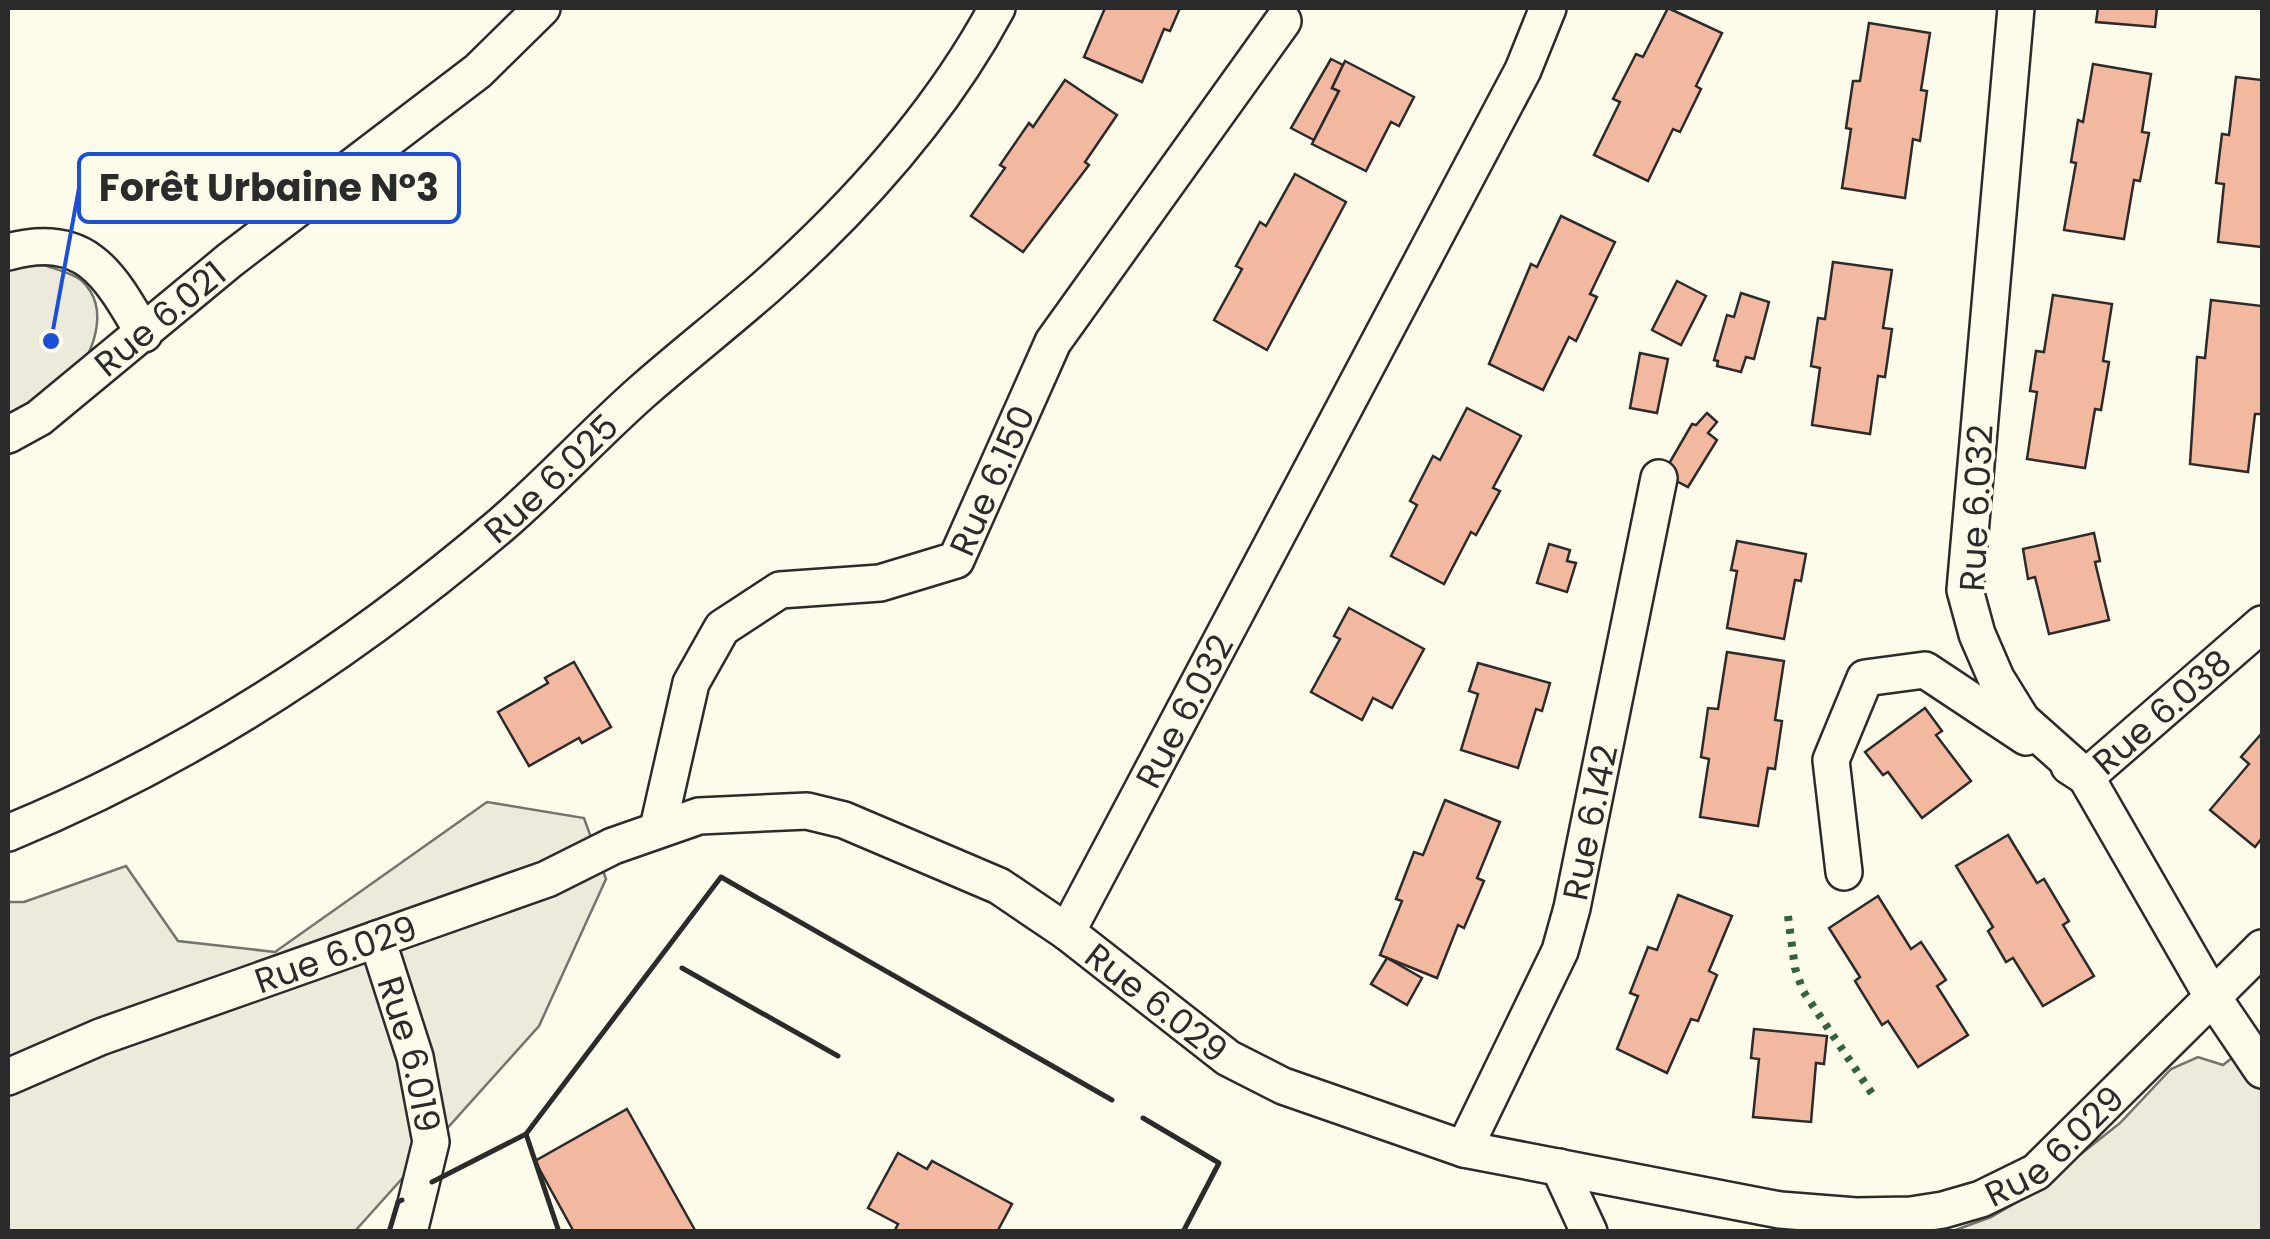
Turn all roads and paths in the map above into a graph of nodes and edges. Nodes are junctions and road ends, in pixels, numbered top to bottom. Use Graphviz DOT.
graph roads {
  1 [pos="542,8"];
  2 [pos="997,8"];
  3 [pos="1548,8"];
  4 [pos="2016,8"];
  5 [pos="1282,20"];
  6 [pos="8,252"];
  7 [pos="144,334"];
  8 [pos="8,435"];
  9 [pos="1660,478"];
  10 [pos="2262,624"];
  11 [pos="2086,777"];
  12 [pos="658,828"];
  13 [pos="8,833"];
  14 [pos="1844,872"];
  15 [pos="1067,932"];
  16 [pos="377,938"];
  17 [pos="2262,948"];
  18 [pos="2212,996"];
  19 [pos="2262,1070"];
  20 [pos="8,1076"];
  21 [pos="1464,1149"];
  22 [pos="1560,1168"];
  23 [pos="409,1232"];
  24 [pos="1589,1232"];
  1 -- 7 [label="street, Rue 6.021"];
  2 -- 13 [label="street, Rue 6.025"];
  3 -- 15 [label="street, Rue 6.032"];
  4 -- 11 [label="street, Rue 6.032"];
  5 -- 12 [label="street, Rue 6.150"];
  6 -- 7 [label="street"];
  7 -- 8 [label="street, Rue 6.021"];
  9 -- 21 [label="street, Rue 6.142"];
  10 -- 11 [label="street, Rue 6.038"];
  11 -- 14 [label="street, Rue 6.038"];
  11 -- 18 [label="street, Rue 6.032"];
  12 -- 15 [label="street, Rue 6.029"];
  12 -- 16 [label="street, Rue 6.029"];
  15 -- 21 [label="street, Rue 6.029"];
  16 -- 20 [label="street, Rue 6.029"];
  16 -- 23 [label="street, Rue 6.019"];
  17 -- 18 [label="street, Rue 6.029"];
  18 -- 19 [label="street, Rue 6.032"];
  18 -- 22 [label="street, Rue 6.029"];
  21 -- 22 [label="street, Rue 6.029"];
  22 -- 24 [label="street"];
}
